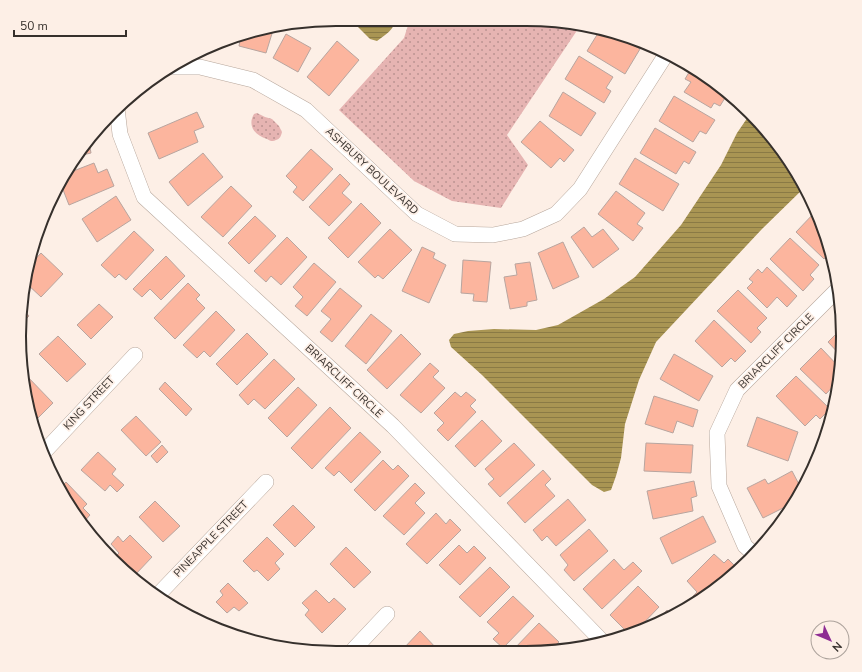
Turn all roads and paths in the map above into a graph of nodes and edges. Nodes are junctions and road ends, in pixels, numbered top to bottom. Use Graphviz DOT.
graph roads {
  1 [pos="664,58"];
  2 [pos="183,67"];
  3 [pos="118,116"];
  4 [pos="833,294"];
  5 [pos="135,355"];
  6 [pos="47,449"];
  7 [pos="266,482"];
  8 [pos="750,550"];
  9 [pos="160,591"];
  10 [pos="387,614"];
  11 [pos="598,637"];
  12 [pos="356,646"];
  1 -- 2 [label="street, ASHBURY BOULEVARD"];
  3 -- 11 [label="street, BRIARCLIFF CIRCLE"];
  4 -- 8 [label="street, BRIARCLIFF CIRCLE"];
  5 -- 6 [label="street, KING STREET"];
  7 -- 9 [label="street, PINEAPPLE STREET"];
  10 -- 12 [label="street"];
}
